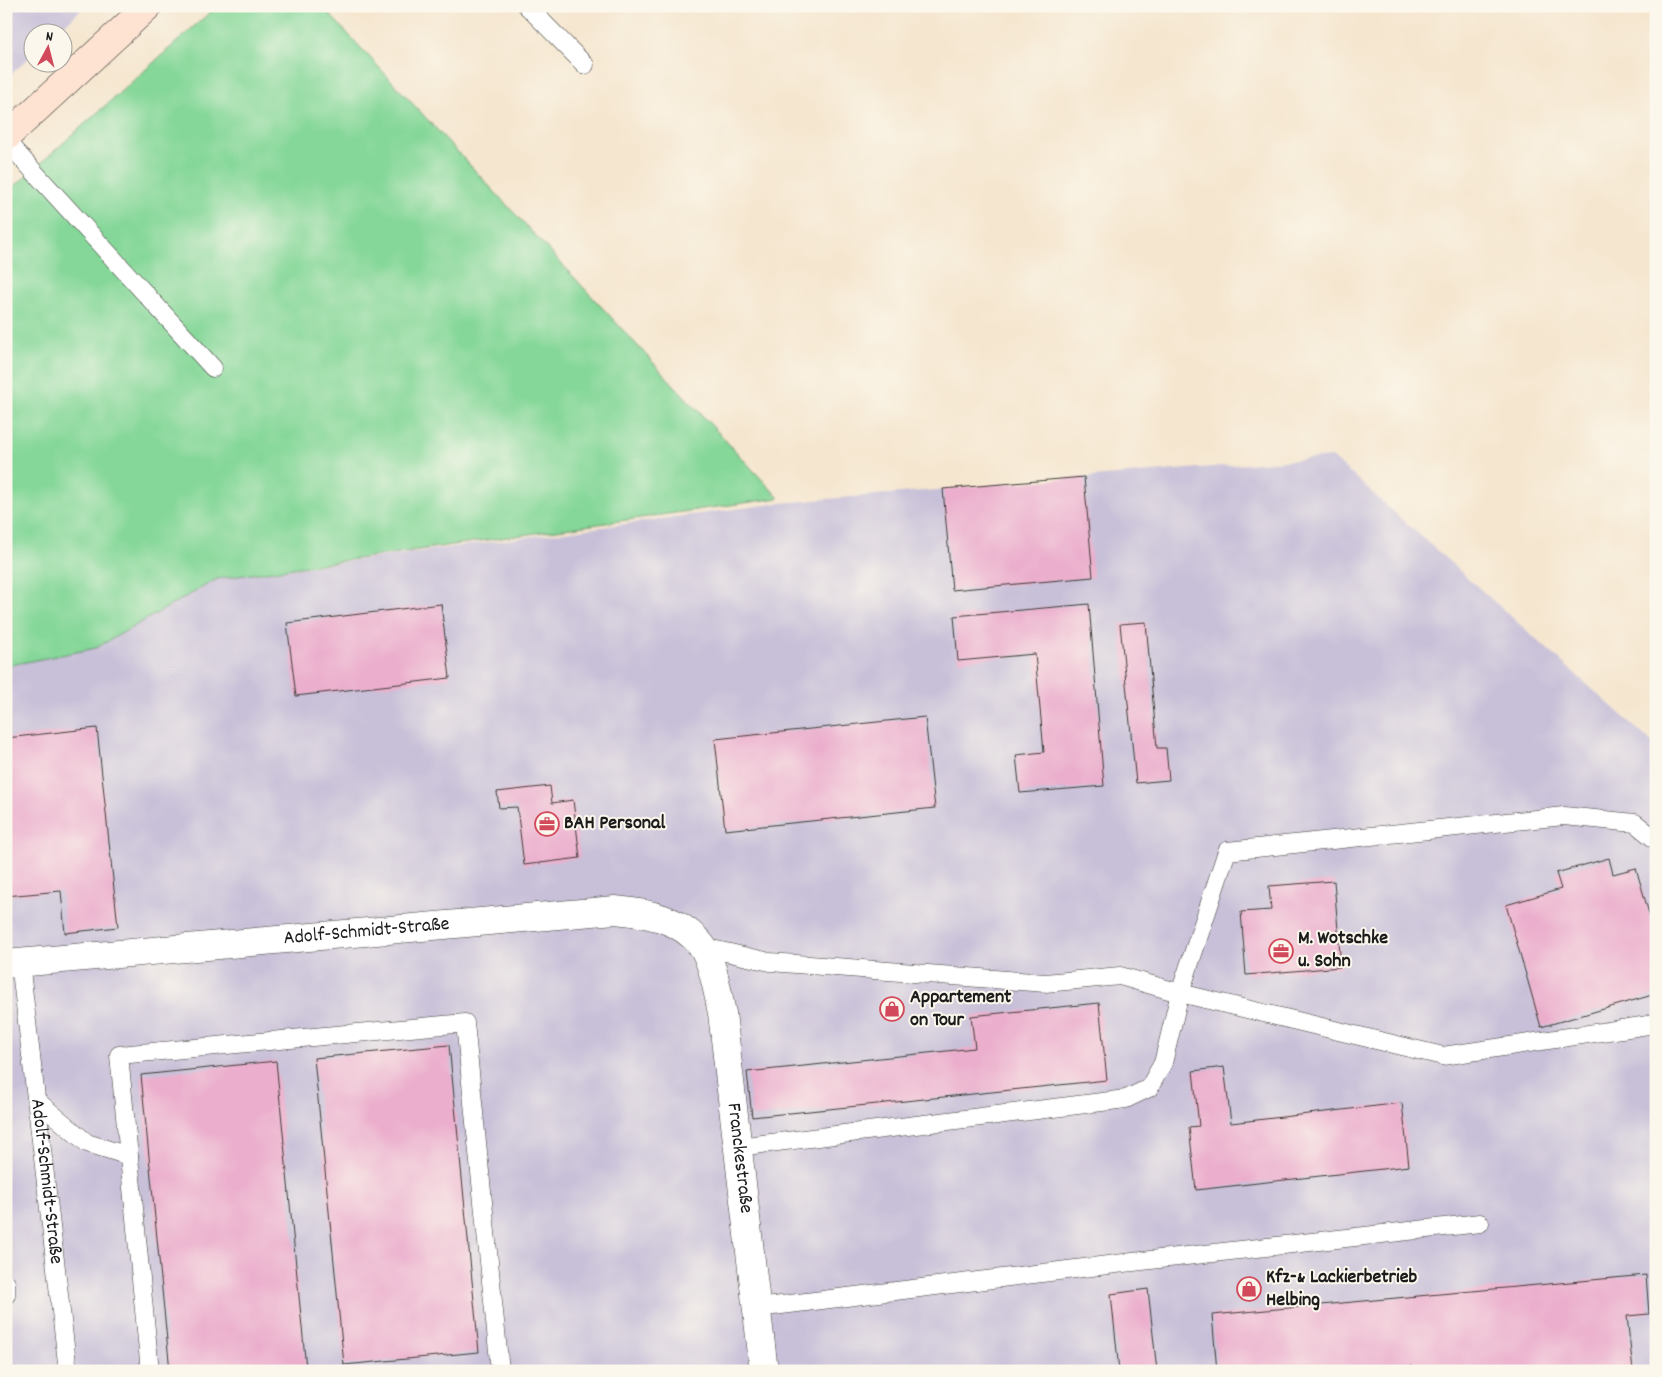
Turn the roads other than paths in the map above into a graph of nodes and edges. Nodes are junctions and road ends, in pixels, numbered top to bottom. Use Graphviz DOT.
graph roads {
  1 [pos="148,6"];
  2 [pos="527,6"];
  3 [pos="585,65"];
  4 [pos="6,139"];
  5 [pos="213,368"];
  6 [pos="1656,840"];
  7 [pos="703,947"];
  8 [pos="13,963"];
  9 [pos="1180,993"];
  10 [pos="1656,1022"];
  11 [pos="37,1101"];
  12 [pos="738,1147"];
  13 [pos="129,1156"];
  14 [pos="1480,1223"];
  15 [pos="6,1283"];
  16 [pos="6,1295"];
  17 [pos="757,1308"];
  18 [pos="68,1371"];
  19 [pos="150,1371"];
  20 [pos="500,1371"];
  21 [pos="763,1371"];
  1 -- 4 [label="main road"];
  2 -- 3 [label="lane"];
  4 -- 5 [label="lane"];
  6 -- 9 [label="lane"];
  7 -- 8 [label="street, Adolf-Schmidt-Straße"];
  7 -- 9 [label="lane"];
  7 -- 12 [label="street, Franckestraße"];
  8 -- 11 [label="lane, Adolf-Schmidt-Straße"];
  9 -- 10 [label="lane"];
  9 -- 12 [label="lane"];
  11 -- 13 [label="lane"];
  11 -- 18 [label="lane, Adolf-Schmidt-Straße"];
  12 -- 17 [label="street, Franckestraße"];
  13 -- 19 [label="lane"];
  13 -- 20 [label="lane"];
  14 -- 17 [label="lane"];
  15 -- 16 [label="lane"];
  17 -- 21 [label="street, Franckestraße"];
}
